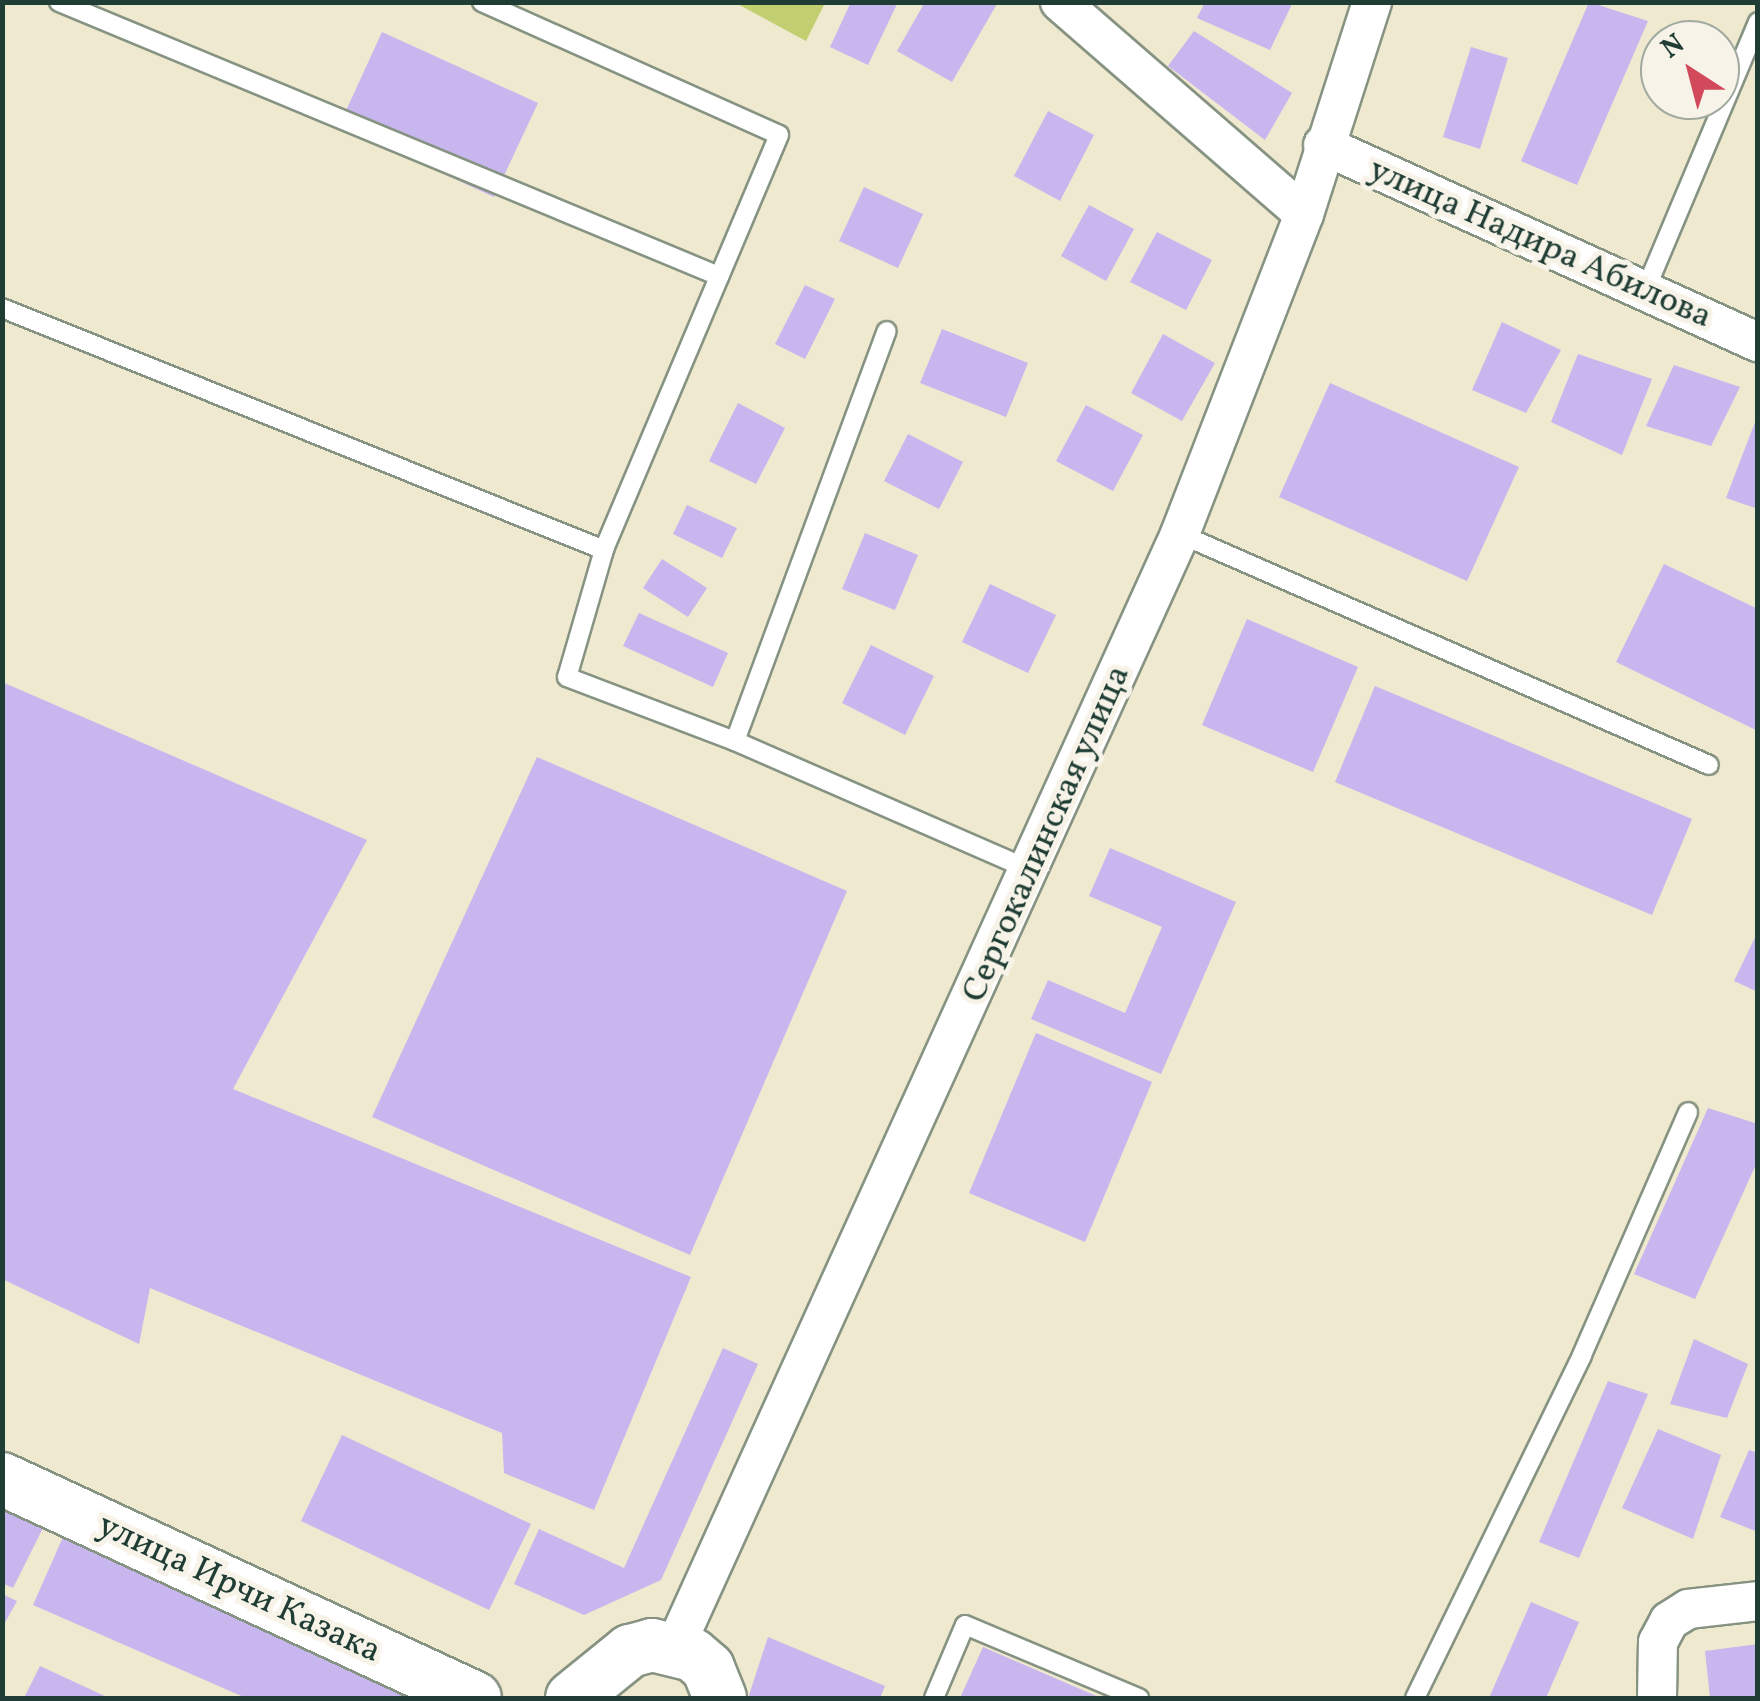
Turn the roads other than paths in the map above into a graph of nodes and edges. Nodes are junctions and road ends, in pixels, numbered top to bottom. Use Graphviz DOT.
graph roads {
  1 [pos="59,2"];
  2 [pos="482,2"];
  3 [pos="1060,2"];
  4 [pos="1372,2"];
  5 [pos="1758,22"];
  6 [pos="1324,145"];
  7 [pos="1304,214"];
  8 [pos="720,276"];
  9 [pos="1645,291"];
  10 [pos="2,308"];
  11 [pos="887,330"];
  12 [pos="1758,342"];
  13 [pos="1180,534"];
  14 [pos="604,550"];
  15 [pos="735,741"];
  16 [pos="1709,765"];
  17 [pos="1032,872"];
  18 [pos="1688,1112"];
  19 [pos="2,1479"];
  20 [pos="1758,1601"];
  21 [pos="674,1646"];
  22 [pos="604,1682"];
  23 [pos="475,1698"];
  24 [pos="572,1698"];
  25 [pos="720,1698"];
  26 [pos="934,1698"];
  27 [pos="1139,1698"];
  28 [pos="1415,1698"];
  29 [pos="1657,1698"];
  1 -- 8 [label="lane"];
  2 -- 8 [label="lane"];
  3 -- 7 [label="street"];
  4 -- 6 [label="street, Сергокалинская улица"];
  5 -- 9 [label="lane"];
  6 -- 7 [label="street, Сергокалинская улица"];
  6 -- 9 [label="street, улица Надира Абилова"];
  7 -- 13 [label="street, Сергокалинская улица"];
  8 -- 14 [label="lane"];
  9 -- 12 [label="street, улица Надира Абилова"];
  10 -- 14 [label="lane"];
  11 -- 15 [label="lane"];
  13 -- 16 [label="lane"];
  13 -- 17 [label="street, Сергокалинская улица"];
  14 -- 15 [label="lane"];
  15 -- 17 [label="lane"];
  17 -- 21 [label="street, Сергокалинская улица"];
  18 -- 28 [label="lane"];
  19 -- 23 [label="main road, улица Ирчи Казака"];
  20 -- 29 [label="street"];
  21 -- 22 [label="main road"];
  21 -- 25 [label="main road"];
  22 -- 24 [label="main road"];
  26 -- 27 [label="lane"];
}
